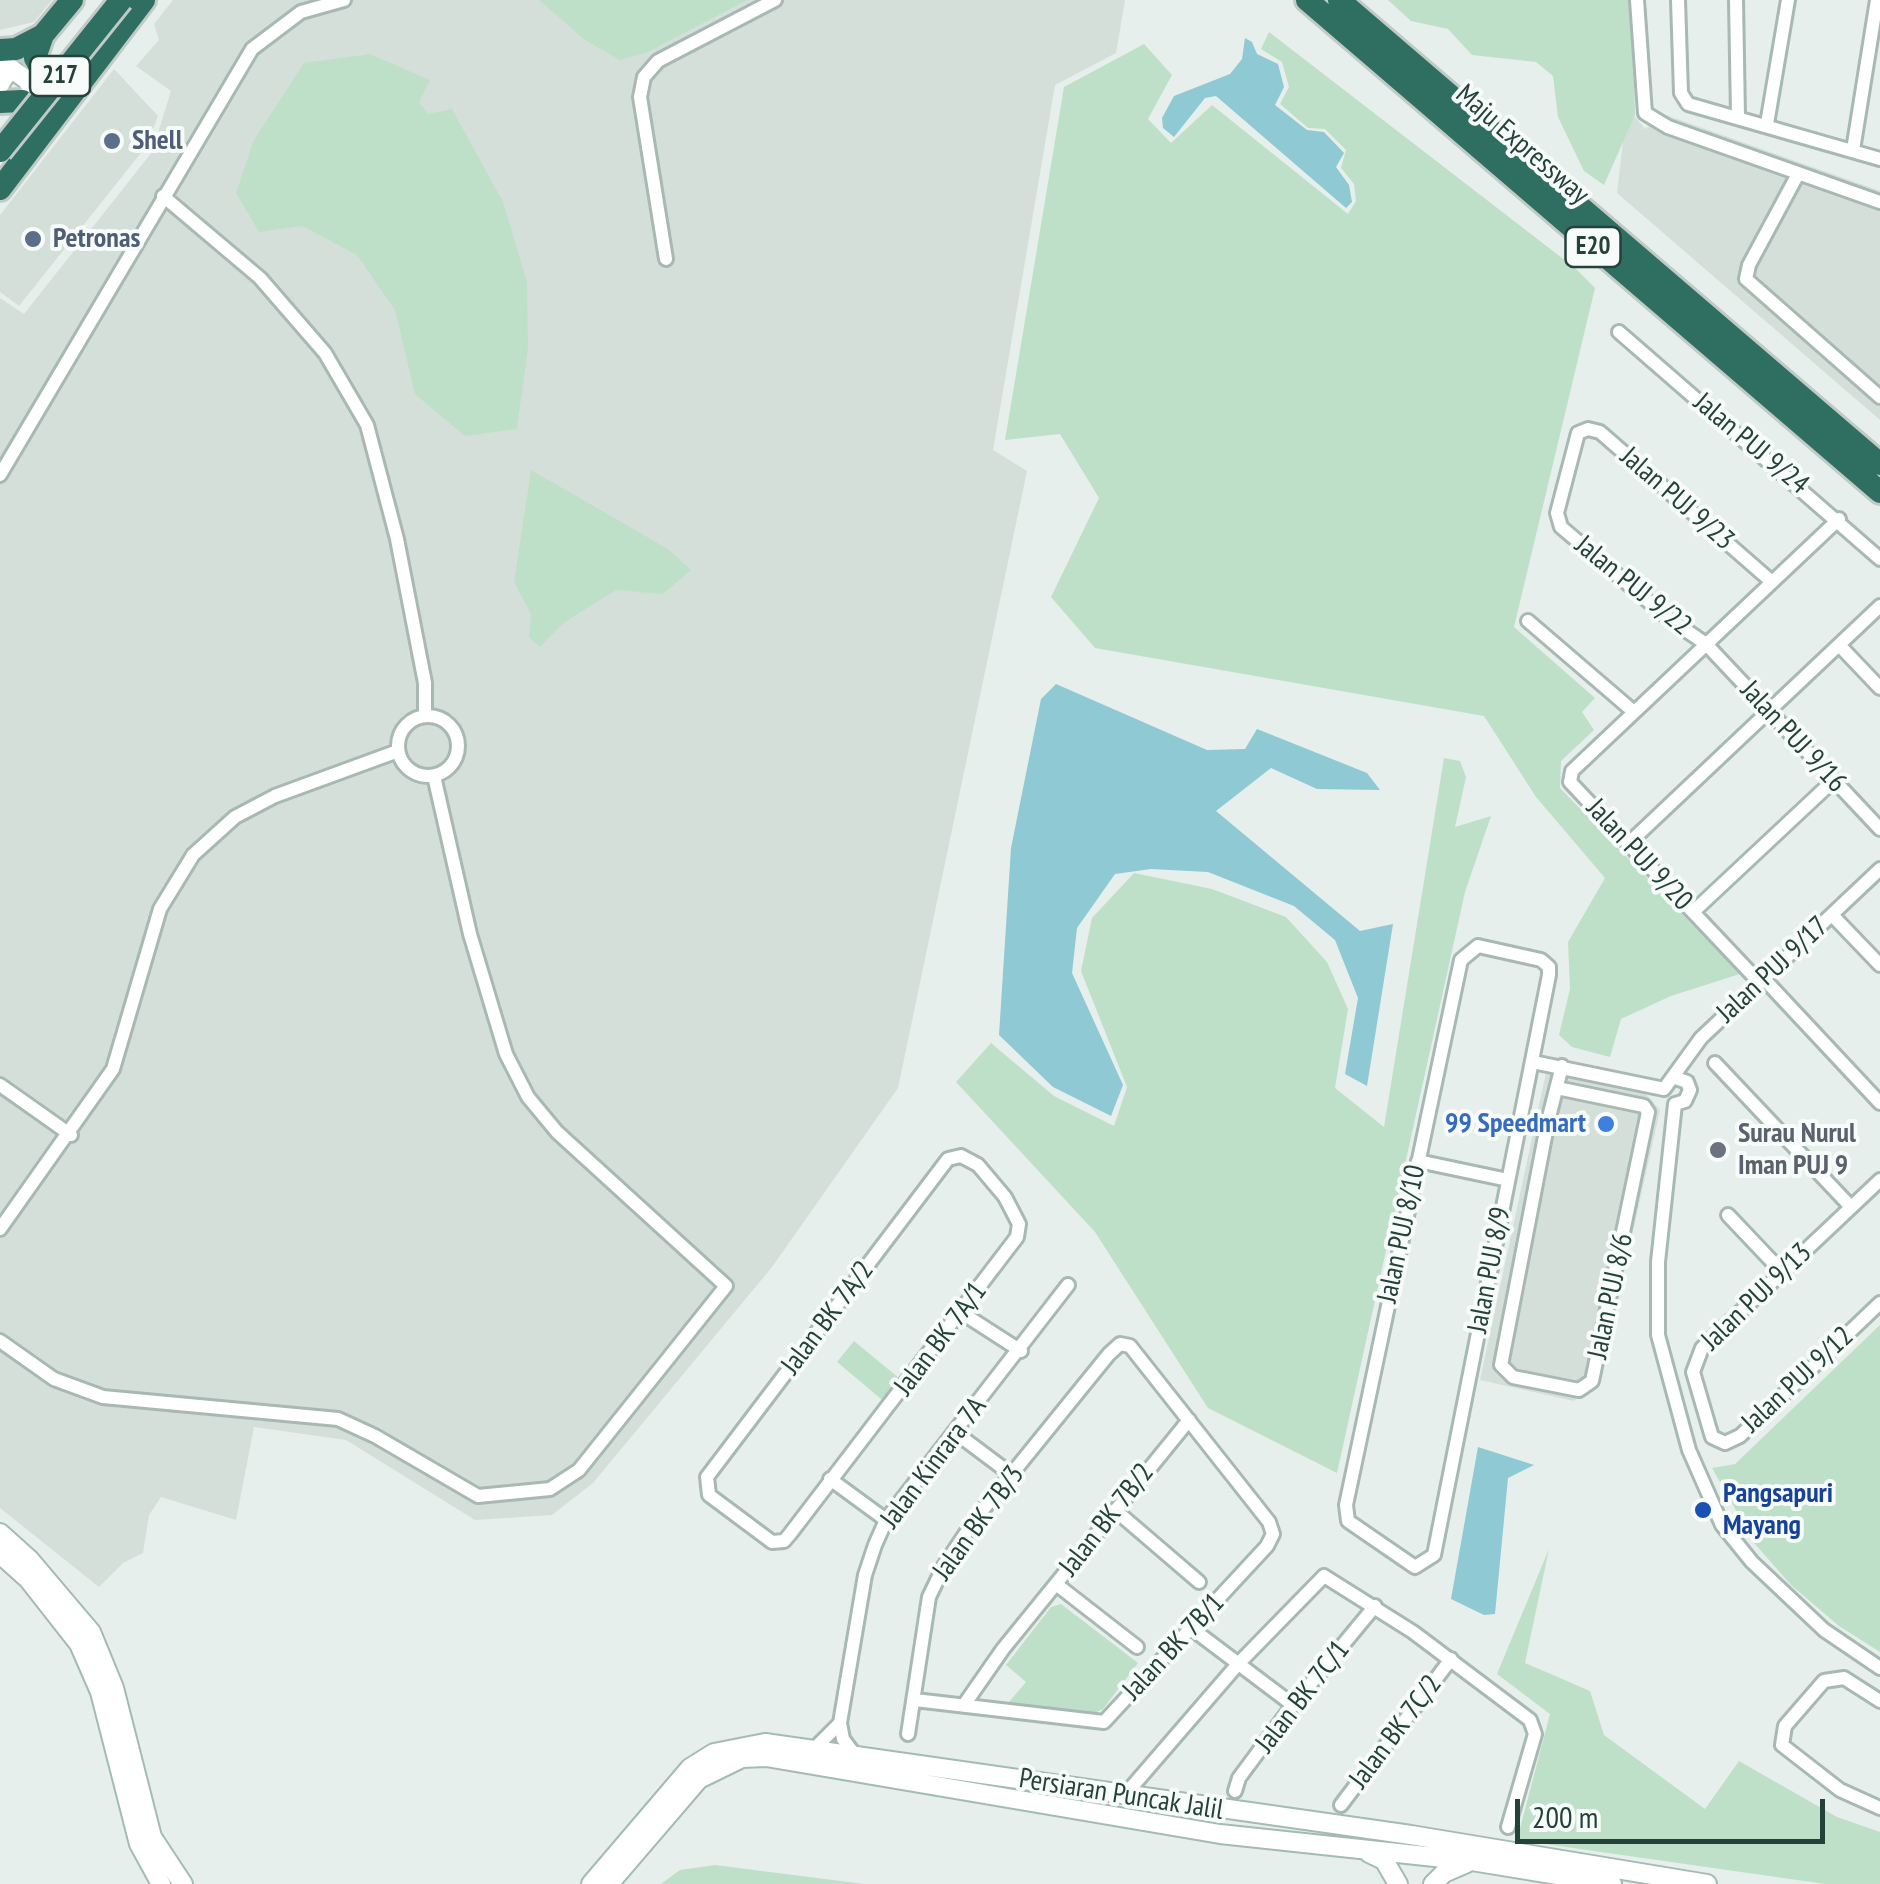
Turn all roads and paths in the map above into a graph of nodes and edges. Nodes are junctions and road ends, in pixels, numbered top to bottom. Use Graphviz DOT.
graph roads {
  1 [pos="72,0"];
  2 [pos="104,0"];
  3 [pos="121,0"];
  4 [pos="144,0"];
  5 [pos="344,0"];
  6 [pos="775,0"];
  7 [pos="1306,0"];
  8 [pos="1338,0"];
  9 [pos="1637,0"];
  10 [pos="1678,0"];
  11 [pos="1736,0"];
  12 [pos="1788,0"];
  13 [pos="1878,0"];
  14 [pos="43,35"];
  15 [pos="1,58"];
  16 [pos="90,75"];
  17 [pos="0,84"];
  18 [pos="0,92"];
  19 [pos="36,97"];
  20 [pos="70,101"];
  21 [pos="0,102"];
  22 [pos="1738,116"];
  23 [pos="1767,124"];
  24 [pos="0,130"];
  25 [pos="38,140"];
  26 [pos="1853,150"];
  27 [pos="0,151"];
  28 [pos="1880,159"];
  29 [pos="1798,174"];
  30 [pos="0,189"];
  31 [pos="163,196"];
  32 [pos="1880,202"];
  33 [pos="666,258"];
  34 [pos="1619,332"];
  35 [pos="1880,396"];
  36 [pos="1578,433"];
  37 [pos="1880,464"];
  38 [pos="0,475"];
  39 [pos="1880,492"];
  40 [pos="1839,519"];
  41 [pos="1880,559"];
  42 [pos="1772,582"];
  43 [pos="1880,606"];
  44 [pos="1528,621"];
  45 [pos="1706,644"];
  46 [pos="1839,644"];
  47 [pos="1880,688"];
  48 [pos="1769,711"];
  49 [pos="1634,712"];
  50 [pos="425,716"];
  51 [pos="398,751"];
  52 [pos="434,776"];
  53 [pos="1834,780"];
  54 [pos="1880,829"];
  55 [pos="1628,843"];
  56 [pos="1880,869"];
  57 [pos="1694,912"];
  58 [pos="1832,914"];
  59 [pos="1469,950"];
  60 [pos="1880,966"];
  61 [pos="1762,981"];
  62 [pos="1533,1062"];
  63 [pos="1715,1063"];
  64 [pos="1562,1066"];
  65 [pos="1676,1078"];
  66 [pos="0,1085"];
  67 [pos="1557,1088"];
  68 [pos="1664,1089"];
  69 [pos="1880,1102"];
  70 [pos="1675,1104"];
  71 [pos="70,1135"];
  72 [pos="948,1159"];
  73 [pos="1418,1161"];
  74 [pos="1508,1180"];
  75 [pos="1880,1180"];
  76 [pos="1851,1207"];
  77 [pos="1728,1215"];
  78 [pos="0,1230"];
  79 [pos="1782,1272"];
  80 [pos="1068,1285"];
  81 [pos="1880,1304"];
  82 [pos="962,1313"];
  83 [pos="0,1341"];
  84 [pos="1021,1351"];
  85 [pos="1189,1420"];
  86 [pos="956,1433"];
  87 [pos="1712,1437"];
  88 [pos="1012,1475"];
  89 [pos="830,1480"];
  90 [pos="1116,1510"];
  91 [pos="886,1520"];
  92 [pos="1348,1522"];
  93 [pos="0,1533"];
  94 [pos="790,1534"];
  95 [pos="0,1554"];
  96 [pos="1199,1582"];
  97 [pos="1056,1584"];
  98 [pos="1376,1606"];
  99 [pos="1192,1628"];
  100 [pos="1136,1647"];
  101 [pos="1452,1659"];
  102 [pos="1238,1664"];
  103 [pos="1880,1668"];
  104 [pos="915,1700"];
  105 [pos="1880,1701"];
  106 [pos="964,1705"];
  107 [pos="1294,1705"];
  108 [pos="840,1723"];
  109 [pos="908,1734"];
  110 [pos="1170,1746"];
  111 [pos="815,1748"];
  112 [pos="855,1755"];
  113 [pos="1235,1791"];
  114 [pos="1124,1796"];
  115 [pos="1170,1804"];
  116 [pos="1342,1805"];
  117 [pos="1880,1808"];
  118 [pos="1139,1820"];
  119 [pos="1508,1827"];
  120 [pos="1418,1846"];
  121 [pos="1365,1851"];
  122 [pos="1472,1861"];
  123 [pos="160,1884"];
  124 [pos="183,1884"];
  125 [pos="592,1884"];
  126 [pos="609,1884"];
  127 [pos="1400,1884"];
  128 [pos="1422,1884"];
  129 [pos="1433,1884"];
  130 [pos="1612,1884"];
  131 [pos="1707,1884"];
  1 -- 14 [label="highway"];
  2 -- 24 [label="highway, 217"];
  3 -- 27 [label="highway, 217, bridge"];
  4 -- 16 [label="highway"];
  5 -- 31 [label="street"];
  6 -- 33 [label="street"];
  7 -- 39 [label="highway, Maju Expressway / E20"];
  8 -- 37 [label="highway, Maju Expressway / E20"];
  9 -- 29 [label="street"];
  10 -- 22 [label="street"];
  11 -- 22 [label="street"];
  12 -- 23 [label="street"];
  13 -- 26 [label="street"];
  14 -- 15 [label="highway"];
  14 -- 16 [label="highway"];
  15 -- 17 [label="main road"];
  15 -- 19 [label="main road"];
  16 -- 20 [label="highway"];
  18 -- 19 [label="main road"];
  19 -- 20 [label="main road"];
  19 -- 25 [label="main road"];
  20 -- 25 [label="highway"];
  21 -- 25 [label="highway"];
  22 -- 23 [label="street"];
  23 -- 26 [label="street"];
  25 -- 30 [label="highway"];
  26 -- 28 [label="street"];
  29 -- 32 [label="street"];
  29 -- 35 [label="street"];
  31 -- 38 [label="street"];
  31 -- 50 [label="street"];
  34 -- 40 [label="street, Jalan PUJ 9/24"];
  36 -- 42 [label="street, Jalan PUJ 9/23"];
  36 -- 45 [label="street, Jalan PUJ 9/22"];
  40 -- 41 [label="street, Jalan PUJ 9/24"];
  40 -- 42 [label="street, Jalan PUJ 9/20"];
  42 -- 45 [label="street, Jalan PUJ 9/20"];
  43 -- 46 [label="street"];
  44 -- 49 [label="street"];
  45 -- 48 [label="street, Jalan PUJ 9/16"];
  45 -- 49 [label="street, Jalan PUJ 9/20"];
  46 -- 47 [label="street"];
  46 -- 48 [label="street"];
  48 -- 53 [label="street, Jalan PUJ 9/16"];
  48 -- 55 [label="street"];
  49 -- 55 [label="street, Jalan PUJ 9/20"];
  50 -- 51 [label="street"];
  50 -- 52 [label="street"];
  51 -- 52 [label="street"];
  51 -- 71 [label="street"];
  52 -- 83 [label="street"];
  53 -- 54 [label="street, Jalan PUJ 9/16"];
  53 -- 57 [label="street"];
  55 -- 57 [label="street, Jalan PUJ 9/20"];
  56 -- 58 [label="street, Jalan PUJ 9/17"];
  57 -- 61 [label="street, Jalan PUJ 9/20"];
  58 -- 60 [label="street"];
  58 -- 61 [label="street, Jalan PUJ 9/17"];
  59 -- 62 [label="street, Jalan PUJ 8/9"];
  59 -- 73 [label="street, Jalan PUJ 8/10"];
  61 -- 65 [label="street, Jalan PUJ 9/17"];
  61 -- 69 [label="street, Jalan PUJ 9/20"];
  62 -- 64 [label="street"];
  62 -- 74 [label="street, Jalan PUJ 8/9"];
  63 -- 76 [label="street"];
  64 -- 67 [label="street"];
  64 -- 68 [label="street"];
  65 -- 68 [label="street"];
  65 -- 70 [label="street"];
  66 -- 71 [label="street"];
  67 -- 67 [label="street, Jalan PUJ 8/6"];
  68 -- 70 [label="street"];
  70 -- 103 [label="street"];
  71 -- 78 [label="street"];
  72 -- 82 [label="street, Jalan BK 7A/1"];
  72 -- 94 [label="street, Jalan BK 7A/2"];
  73 -- 74 [label="street"];
  73 -- 92 [label="street, Jalan PUJ 8/10"];
  74 -- 92 [label="street, Jalan PUJ 8/9"];
  75 -- 76 [label="street, Jalan PUJ 9/13"];
  76 -- 79 [label="street, Jalan PUJ 9/13"];
  77 -- 79 [label="street"];
  79 -- 87 [label="street, Jalan PUJ 9/13"];
  80 -- 84 [label="street, Jalan Kinrara 7A"];
  81 -- 87 [label="street, Jalan PUJ 9/12"];
  82 -- 84 [label="street"];
  82 -- 89 [label="street, Jalan BK 7A/1"];
  84 -- 86 [label="street, Jalan Kinrara 7A"];
  85 -- 88 [label="street, Jalan BK 7B/3"];
  85 -- 90 [label="street, Jalan BK 7B/2"];
  85 -- 99 [label="street, Jalan BK 7B/1"];
  86 -- 88 [label="street"];
  86 -- 91 [label="street, Jalan Kinrara 7A"];
  88 -- 104 [label="street, Jalan BK 7B/3"];
  89 -- 91 [label="street"];
  89 -- 94 [label="street, Jalan BK 7A/1"];
  90 -- 96 [label="street"];
  90 -- 97 [label="street, Jalan BK 7B/2"];
  91 -- 108 [label="street, Jalan Kinrara 7A"];
  93 -- 124 [label="main road"];
  95 -- 123 [label="main road"];
  97 -- 100 [label="street"];
  97 -- 106 [label="street, Jalan BK 7B/2"];
  98 -- 101 [label="street"];
  98 -- 102 [label="street"];
  98 -- 107 [label="street, Jalan BK 7C/1"];
  99 -- 102 [label="street"];
  99 -- 106 [label="street, Jalan BK 7B/1"];
  101 -- 116 [label="street, Jalan BK 7C/2"];
  101 -- 119 [label="street"];
  102 -- 107 [label="street"];
  102 -- 110 [label="street"];
  104 -- 106 [label="street, Jalan BK 7B/1"];
  104 -- 109 [label="street, Jalan BK 7B/3"];
  105 -- 117 [label="street"];
  107 -- 113 [label="street, Jalan BK 7C/1"];
  108 -- 111 [label="street"];
  108 -- 112 [label="street"];
  110 -- 114 [label="street"];
  110 -- 115 [label="street"];
  111 -- 112 [label="main road, Persiaran Puncak Jalil"];
  111 -- 125 [label="main road, Persiaran Puncak Jalil"];
  112 -- 114 [label="main road, Persiaran Puncak Jalil"];
  114 -- 115 [label="main road, Persiaran Puncak Jalil"];
  114 -- 118 [label="main road"];
  115 -- 120 [label="main road, Persiaran Puncak Jalil"];
  118 -- 121 [label="main road, Persiaran Puncak Jalil"];
  118 -- 126 [label="main road, Persiaran Puncak Jalil"];
  120 -- 121 [label="main road, Persiaran Puncak Jalil"];
  120 -- 122 [label="main road, Persiaran Puncak Jalil"];
  120 -- 127 [label="main road"];
  120 -- 128 [label="main road"];
  120 -- 131 [label="main road, Persiaran Puncak Jalil"];
  121 -- 127 [label="main road"];
  122 -- 129 [label="main road"];
  122 -- 130 [label="main road, Persiaran Puncak Jalil"];
}
